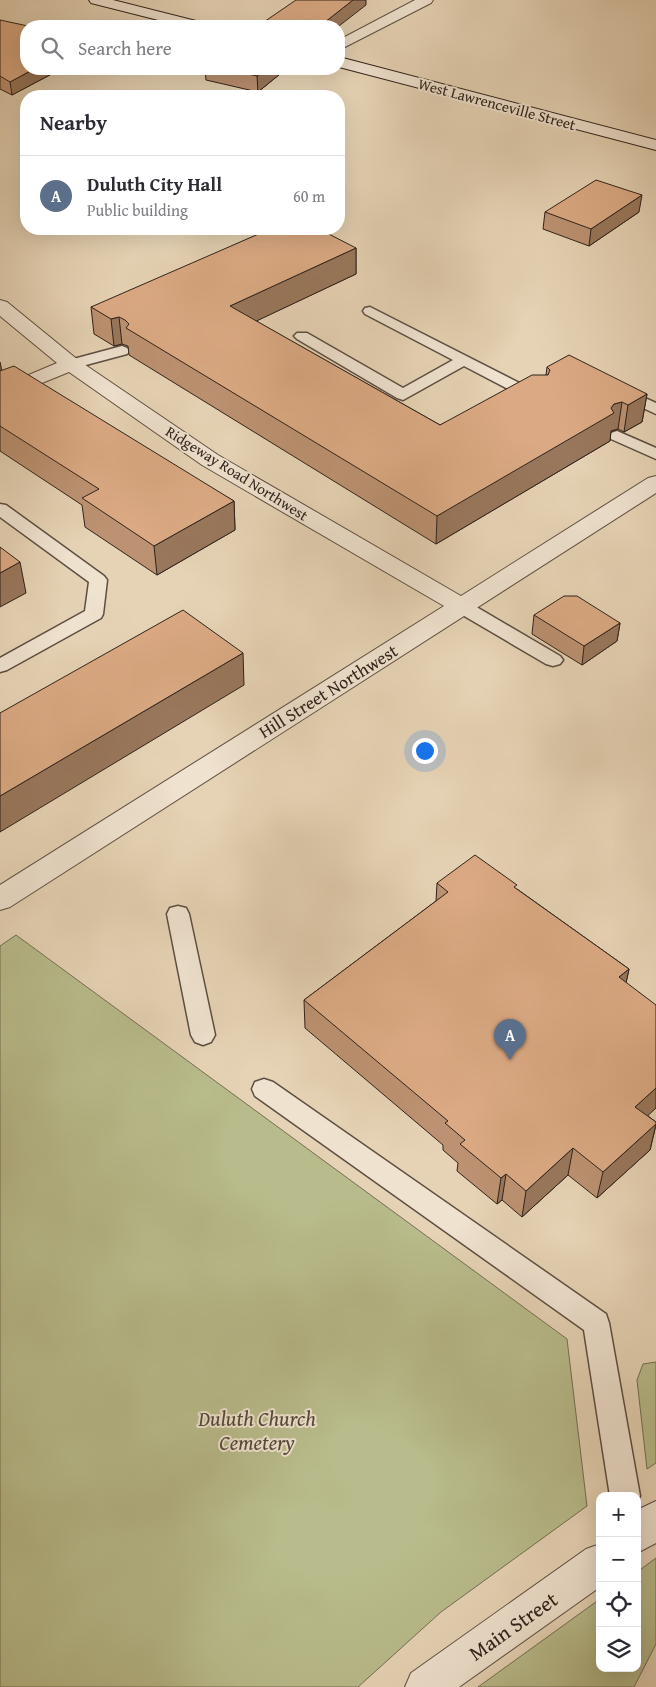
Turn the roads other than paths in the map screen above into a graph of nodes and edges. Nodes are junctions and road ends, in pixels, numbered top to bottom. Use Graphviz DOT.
graph roads {
  1 [pos="96,0"];
  2 [pos="426,0"];
  3 [pos="175,20"];
  4 [pos="345,43"];
  5 [pos="345,64"];
  6 [pos="656,145"];
  7 [pos="0,306"];
  8 [pos="370,311"];
  9 [pos="302,336"];
  10 [pos="122,351"];
  11 [pos="464,360"];
  12 [pos="72,364"];
  13 [pos="0,394"];
  14 [pos="632,397"];
  15 [pos="537,398"];
  16 [pos="656,409"];
  17 [pos="617,436"];
  18 [pos="656,454"];
  19 [pos="656,483"];
  20 [pos="0,509"];
  21 [pos="461,606"];
  22 [pos="553,660"];
  23 [pos="0,666"];
  24 [pos="0,899"];
  25 [pos="178,914"];
  26 [pos="203,1035"];
  27 [pos="264,1089"];
  28 [pos="624,1492"];
  29 [pos="656,1520"];
  30 [pos="641,1531"];
  31 [pos="596,1567"];
  32 [pos="425,1687"];
  1 -- 3 [label="street"];
  2 -- 4 [label="street"];
  5 -- 6 [label="street, West Lawrenceville Street"];
  7 -- 12 [label="street, Ridgeway Road Northwest"];
  8 -- 11 [label="lane"];
  9 -- 11 [label="lane"];
  10 -- 12 [label="lane"];
  11 -- 15 [label="lane"];
  12 -- 13 [label="street"];
  12 -- 21 [label="street, Ridgeway Road Northwest"];
  14 -- 16 [label="lane"];
  17 -- 18 [label="lane"];
  19 -- 21 [label="street, Hill Street Northwest"];
  20 -- 23 [label="lane"];
  21 -- 22 [label="lane"];
  21 -- 24 [label="street, Hill Street Northwest"];
  25 -- 26 [label="lane"];
  27 -- 28 [label="lane"];
  29 -- 30 [label="street"];
  31 -- 32 [label="street, Main Street"];
}
